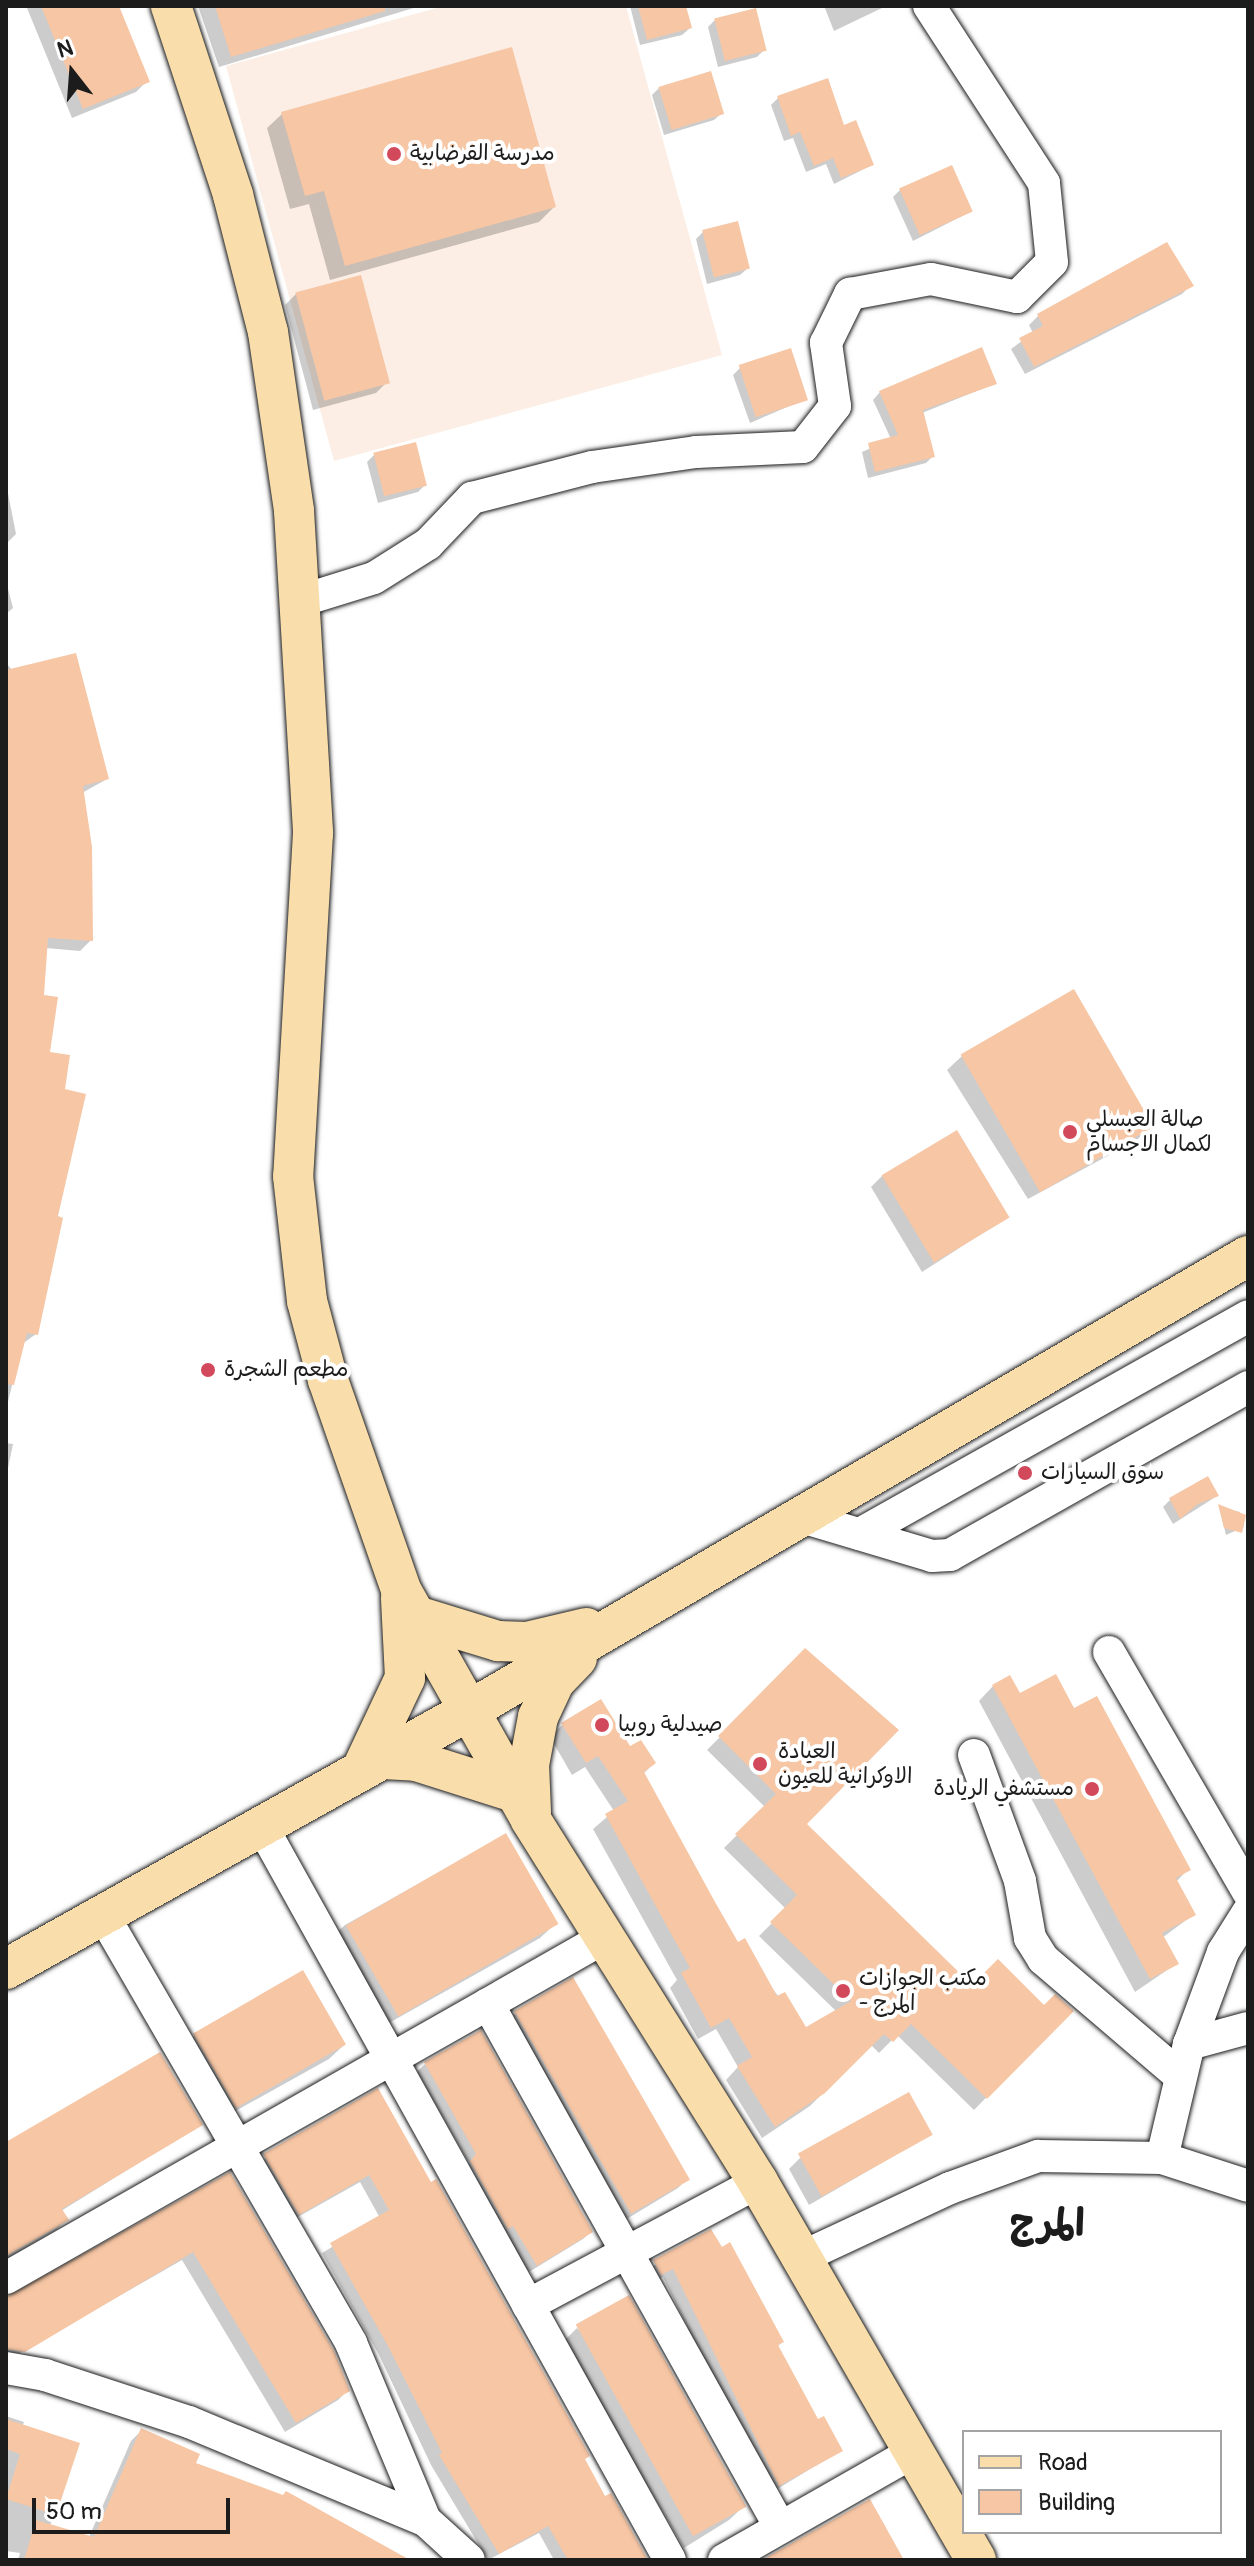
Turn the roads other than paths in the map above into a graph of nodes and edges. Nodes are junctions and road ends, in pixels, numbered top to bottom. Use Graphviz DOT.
graph roads {
  1 [pos="171,6"];
  2 [pos="929,6"];
  3 [pos="300,601"];
  4 [pos="1248,1256"];
  5 [pos="1248,1316"];
  6 [pos="1248,1387"];
  7 [pos="798,1516"];
  8 [pos="860,1534"];
  9 [pos="408,1603"];
  10 [pos="615,1625"];
  11 [pos="1109,1652"];
  12 [pos="470,1710"];
  13 [pos="974,1755"];
  14 [pos="372,1765"];
  15 [pos="524,1807"];
  16 [pos="260,1823"];
  17 [pos="1248,1892"];
  18 [pos="1248,1912"];
  19 [pos="102,1913"];
  20 [pos="604,1938"];
  21 [pos="6,1969"];
  22 [pos="488,2004"];
  23 [pos="1248,2028"];
  24 [pos="1189,2044"];
  25 [pos="391,2058"];
  26 [pos="1179,2075"];
  27 [pos="234,2148"];
  28 [pos="1162,2158"];
  29 [pos="758,2182"];
  30 [pos="1248,2186"];
  31 [pos="627,2250"];
  32 [pos="800,2258"];
  33 [pos="6,2278"];
  34 [pos="528,2305"];
  35 [pos="6,2368"];
  36 [pos="910,2454"];
  37 [pos="425,2520"];
  38 [pos="780,2527"];
  39 [pos="469,2560"];
  40 [pos="670,2560"];
  41 [pos="724,2560"];
  42 [pos="976,2560"];
  1 -- 3 [label="main road"];
  2 -- 3 [label="street"];
  3 -- 9 [label="main road"];
  4 -- 7 [label="main road"];
  5 -- 8 [label="street"];
  6 -- 8 [label="street"];
  7 -- 8 [label="street"];
  7 -- 10 [label="main road"];
  9 -- 10 [label="main road"];
  9 -- 12 [label="main road"];
  9 -- 14 [label="main road"];
  10 -- 12 [label="main road"];
  10 -- 15 [label="main road"];
  11 -- 17 [label="street"];
  12 -- 14 [label="main road"];
  12 -- 15 [label="main road"];
  13 -- 26 [label="street"];
  14 -- 15 [label="main road"];
  14 -- 16 [label="main road"];
  15 -- 20 [label="main road"];
  16 -- 19 [label="main road"];
  16 -- 25 [label="street"];
  18 -- 24 [label="street"];
  19 -- 21 [label="main road"];
  19 -- 27 [label="street"];
  20 -- 22 [label="street"];
  20 -- 29 [label="main road"];
  22 -- 25 [label="street"];
  22 -- 31 [label="street"];
  23 -- 24 [label="street"];
  24 -- 26 [label="street"];
  25 -- 27 [label="street"];
  25 -- 34 [label="street"];
  26 -- 28 [label="street"];
  27 -- 33 [label="street"];
  27 -- 37 [label="street"];
  28 -- 30 [label="street"];
  28 -- 32 [label="street"];
  29 -- 31 [label="street"];
  29 -- 32 [label="main road"];
  31 -- 34 [label="street"];
  31 -- 38 [label="street"];
  32 -- 36 [label="main road"];
  34 -- 40 [label="street"];
  35 -- 37 [label="street"];
  36 -- 38 [label="street"];
  36 -- 42 [label="main road"];
  37 -- 39 [label="street"];
  38 -- 41 [label="street"];
}
